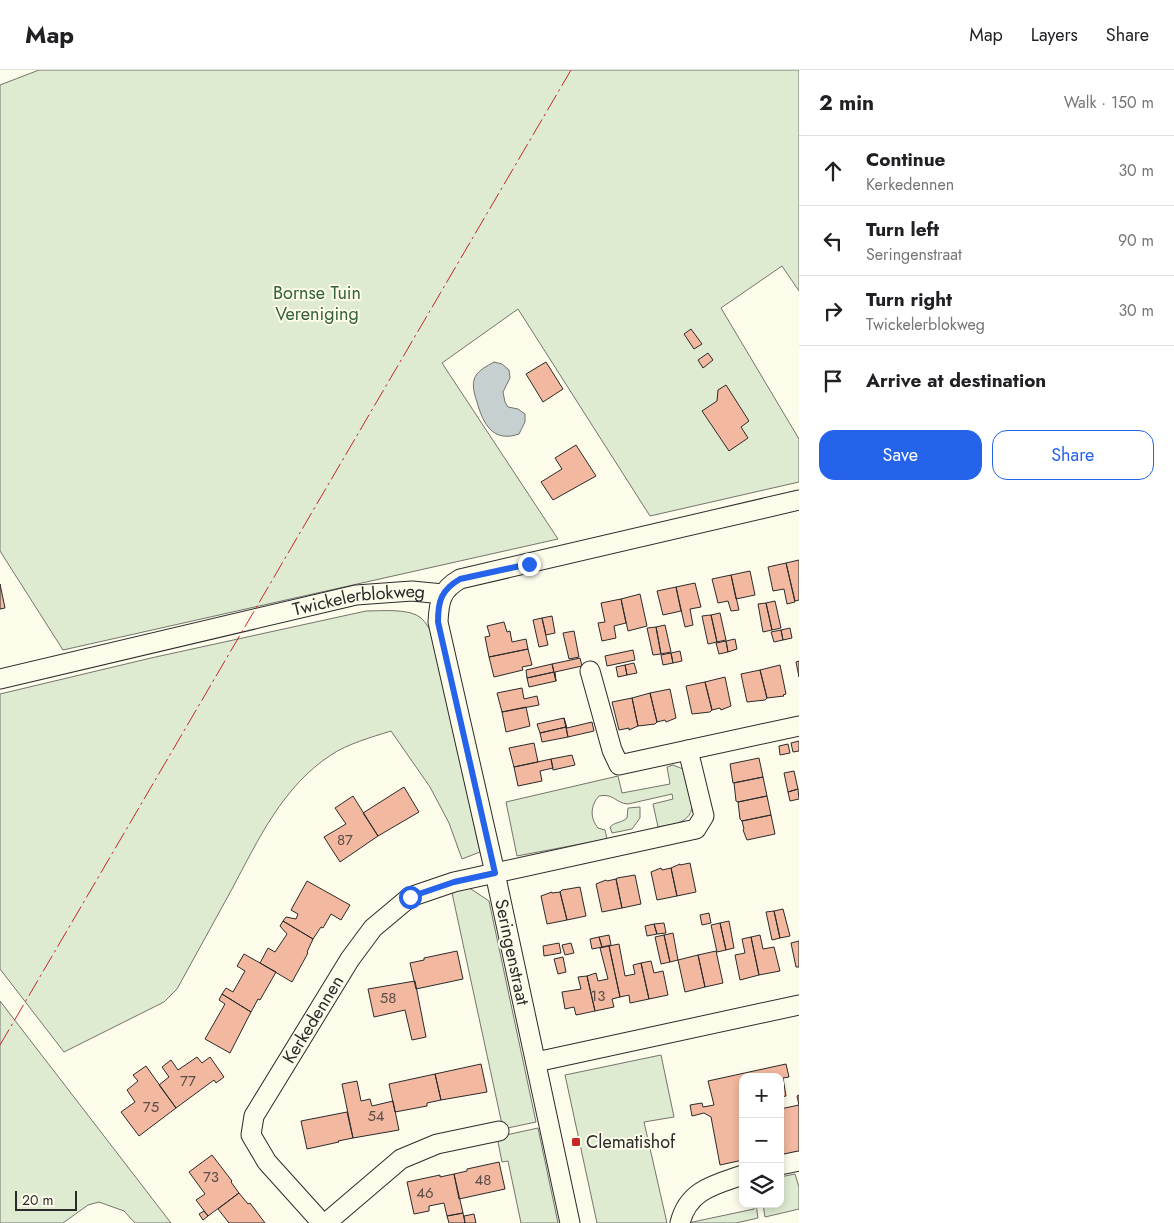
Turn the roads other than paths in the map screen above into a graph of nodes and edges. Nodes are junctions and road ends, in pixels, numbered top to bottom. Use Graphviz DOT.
graph roads {
  1 [pos="799,500"];
  2 [pos="444,594"];
  3 [pos="590,671"];
  4 [pos="0,679"];
  5 [pos="799,726"];
  6 [pos="688,750"];
  7 [pos="495,873"];
  8 [pos="799,1004"];
  9 [pos="536,1062"];
  10 [pos="499,1131"];
  11 [pos="799,1161"];
  12 [pos="784,1164"];
  13 [pos="739,1176"];
  14 [pos="322,1223"];
  15 [pos="326,1223"];
  16 [pos="570,1223"];
  17 [pos="680,1223"];
  1 -- 2 [label="street, Twickelerblokweg"];
  2 -- 4 [label="street, Twickelerblokweg"];
  2 -- 7 [label="street, Seringenstraat"];
  3 -- 6 [label="street"];
  5 -- 6 [label="street"];
  6 -- 7 [label="street"];
  7 -- 9 [label="street, Seringenstraat"];
  7 -- 14 [label="street, Kerkedennen"];
  8 -- 9 [label="street"];
  9 -- 16 [label="street, Seringenstraat"];
  10 -- 15 [label="street"];
  11 -- 12 [label="street"];
  13 -- 17 [label="street"];
}
